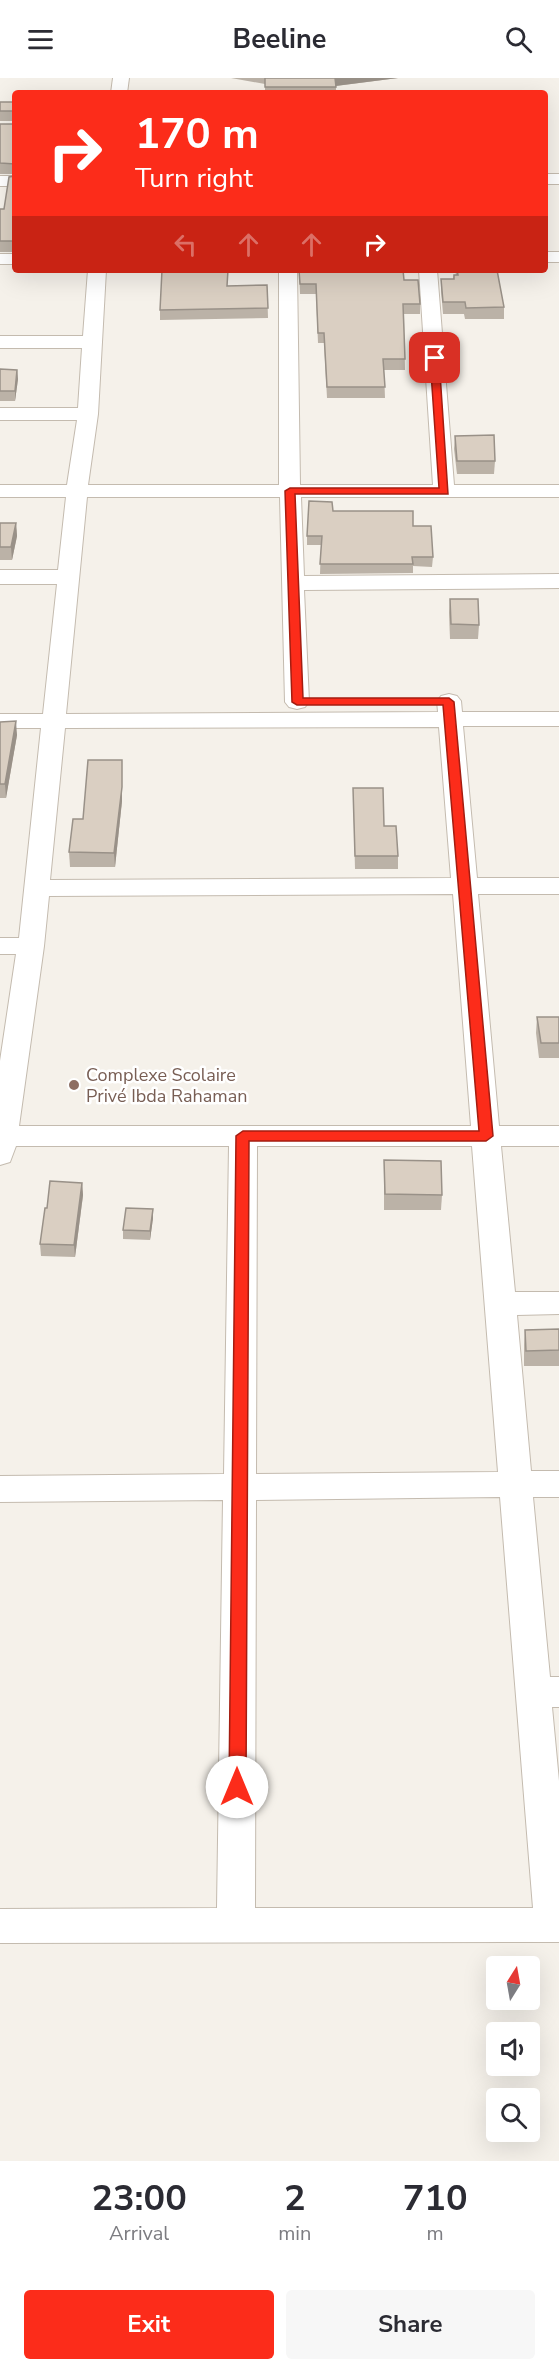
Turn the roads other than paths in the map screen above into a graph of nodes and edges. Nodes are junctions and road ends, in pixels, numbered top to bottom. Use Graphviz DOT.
graph roads {
  1 [pos="97,273"];
  2 [pos="288,273"];
  3 [pos="428,273"];
  4 [pos="0,342"];
  5 [pos="93,342"];
  6 [pos="0,414"];
  7 [pos="88,414"];
  8 [pos="0,491"];
  9 [pos="77,491"];
  10 [pos="290,491"];
  11 [pos="444,491"];
  12 [pos="559,491"];
  13 [pos="0,577"];
  14 [pos="69,577"];
  15 [pos="559,581"];
  16 [pos="294,582"];
  17 [pos="559,701"];
  18 [pos="0,702"];
  19 [pos="297,702"];
  20 [pos="55,711"];
  21 [pos="450,711"];
  22 [pos="559,719"];
  23 [pos="0,721"];
  24 [pos="465,886"];
  25 [pos="559,886"];
  26 [pos="37,888"];
  27 [pos="31,945"];
  28 [pos="0,946"];
  29 [pos="6,1080"];
  30 [pos="243,1136"];
  31 [pos="486,1136"];
  32 [pos="559,1136"];
  33 [pos="1,1146"];
  34 [pos="500,1304"];
  35 [pos="559,1304"];
  36 [pos="559,1484"];
  37 [pos="516,1485"];
  38 [pos="240,1487"];
  39 [pos="0,1489"];
  40 [pos="546,1692"];
  41 [pos="556,1925"];
  42 [pos="0,1926"];
  43 [pos="236,1926"];
  1 -- 5 [label="street"];
  2 -- 10 [label="street"];
  3 -- 11 [label="street"];
  4 -- 5 [label="street"];
  5 -- 7 [label="street"];
  6 -- 7 [label="street"];
  7 -- 9 [label="street"];
  8 -- 9 [label="street"];
  9 -- 10 [label="street"];
  9 -- 14 [label="street"];
  10 -- 11 [label="street"];
  10 -- 16 [label="street"];
  11 -- 12 [label="street"];
  13 -- 14 [label="street"];
  14 -- 20 [label="street"];
  15 -- 16 [label="street"];
  16 -- 19 [label="street"];
  17 -- 21 [label="street"];
  18 -- 20 [label="street"];
  19 -- 20 [label="street"];
  19 -- 21 [label="street"];
  20 -- 21 [label="street"];
  20 -- 23 [label="street"];
  20 -- 26 [label="street"];
  21 -- 22 [label="street"];
  21 -- 24 [label="street"];
  24 -- 25 [label="street"];
  24 -- 26 [label="street"];
  24 -- 31 [label="street"];
  26 -- 27 [label="street"];
  27 -- 28 [label="street"];
  27 -- 29 [label="street"];
  29 -- 33 [label="street"];
  30 -- 31 [label="street"];
  30 -- 33 [label="street"];
  30 -- 38 [label="street"];
  31 -- 32 [label="street"];
  31 -- 34 [label="street"];
  34 -- 35 [label="street"];
  34 -- 37 [label="street"];
  36 -- 37 [label="street"];
  37 -- 38 [label="street"];
  37 -- 40 [label="street"];
  38 -- 39 [label="street"];
  38 -- 43 [label="street"];
  40 -- 41 [label="street"];
  41 -- 43 [label="street"];
  42 -- 43 [label="street"];
}
